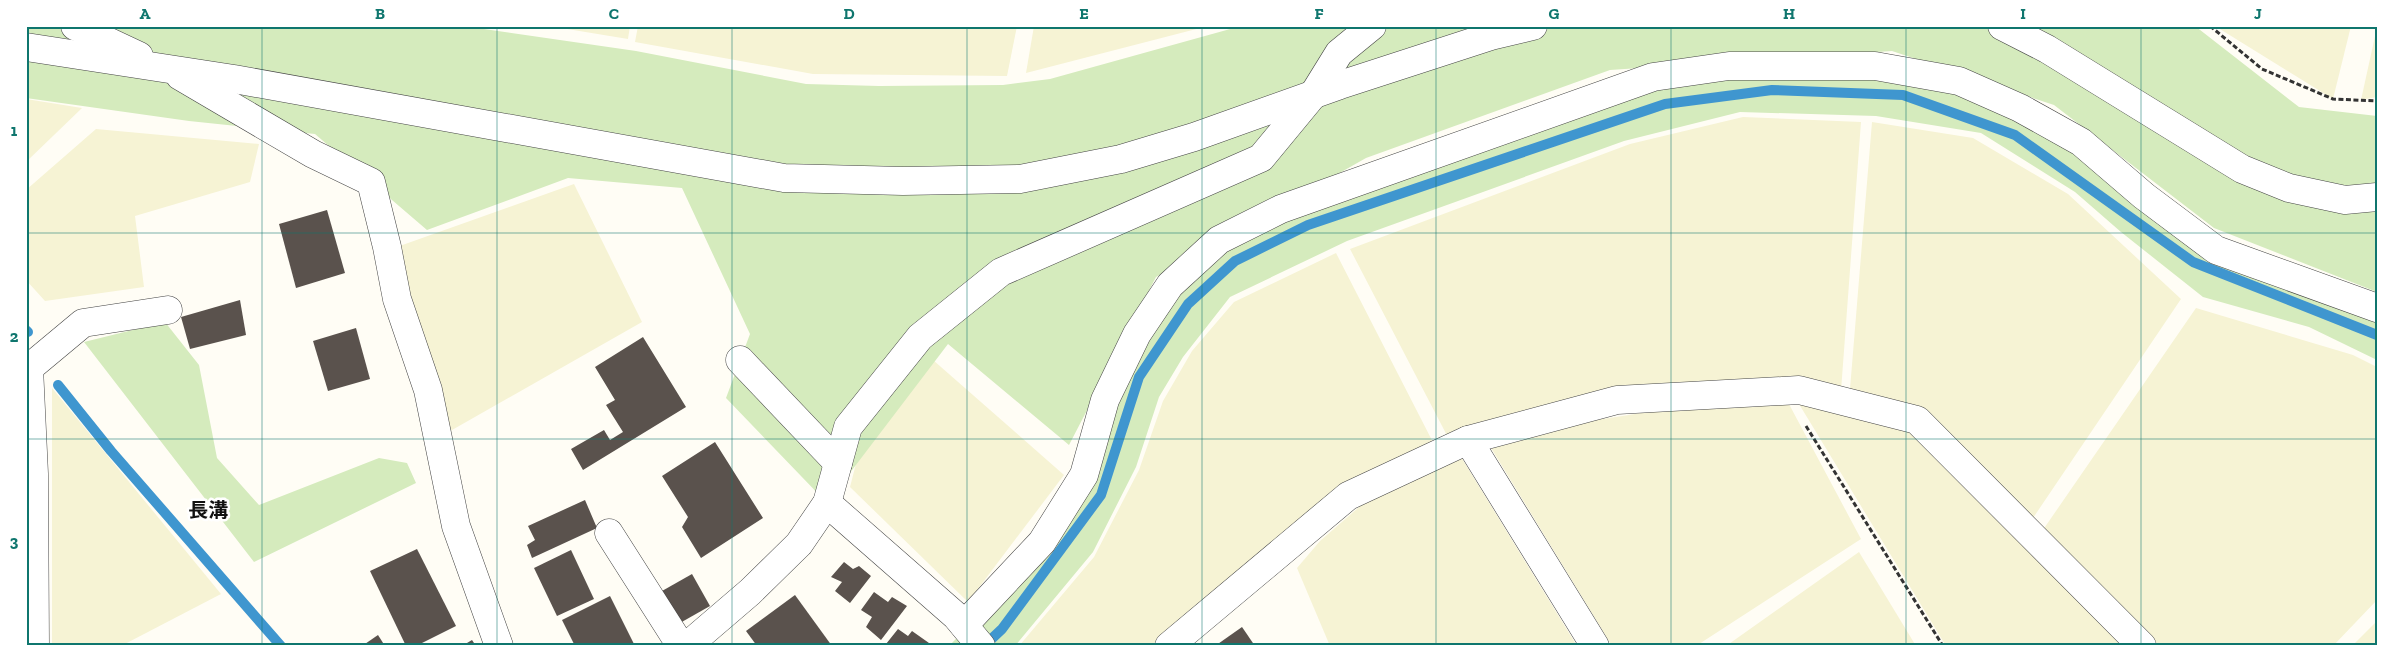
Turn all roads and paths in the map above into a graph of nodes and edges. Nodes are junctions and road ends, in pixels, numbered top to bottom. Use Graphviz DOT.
graph roads {
  1 [pos="75,26"];
  2 [pos="1372,26"];
  3 [pos="1533,26"];
  4 [pos="2002,26"];
  5 [pos="2210,26"];
  6 [pos="26,47"];
  7 [pos="168,69"];
  8 [pos="1313,95"];
  9 [pos="2377,102"];
  10 [pos="2377,197"];
  11 [pos="2377,308"];
  12 [pos="168,310"];
  13 [pos="740,360"];
  14 [pos="28,366"];
  15 [pos="1799,390"];
  16 [pos="1468,440"];
  17 [pos="838,463"];
  18 [pos="828,503"];
  19 [pos="609,533"];
  20 [pos="964,625"];
  21 [pos="35,646"];
  22 [pos="499,646"];
  23 [pos="681,646"];
  24 [pos="687,646"];
  25 [pos="981,646"];
  26 [pos="1169,646"];
  27 [pos="1596,646"];
  28 [pos="1943,646"];
  29 [pos="2142,646"];
  1 -- 7 [label="street"];
  2 -- 8 [label="street"];
  3 -- 8 [label="street"];
  4 -- 10 [label="street"];
  5 -- 9 [label="path"];
  6 -- 7 [label="street"];
  7 -- 8 [label="street"];
  7 -- 22 [label="street"];
  8 -- 17 [label="street"];
  11 -- 20 [label="street"];
  12 -- 14 [label="street"];
  13 -- 17 [label="street"];
  14 -- 21 [label="street"];
  15 -- 16 [label="street"];
  15 -- 28 [label="path"];
  15 -- 29 [label="street"];
  16 -- 26 [label="street"];
  16 -- 27 [label="street"];
  17 -- 18 [label="street"];
  18 -- 20 [label="street"];
  18 -- 24 [label="street"];
  19 -- 23 [label="street"];
  20 -- 25 [label="street"];
}
